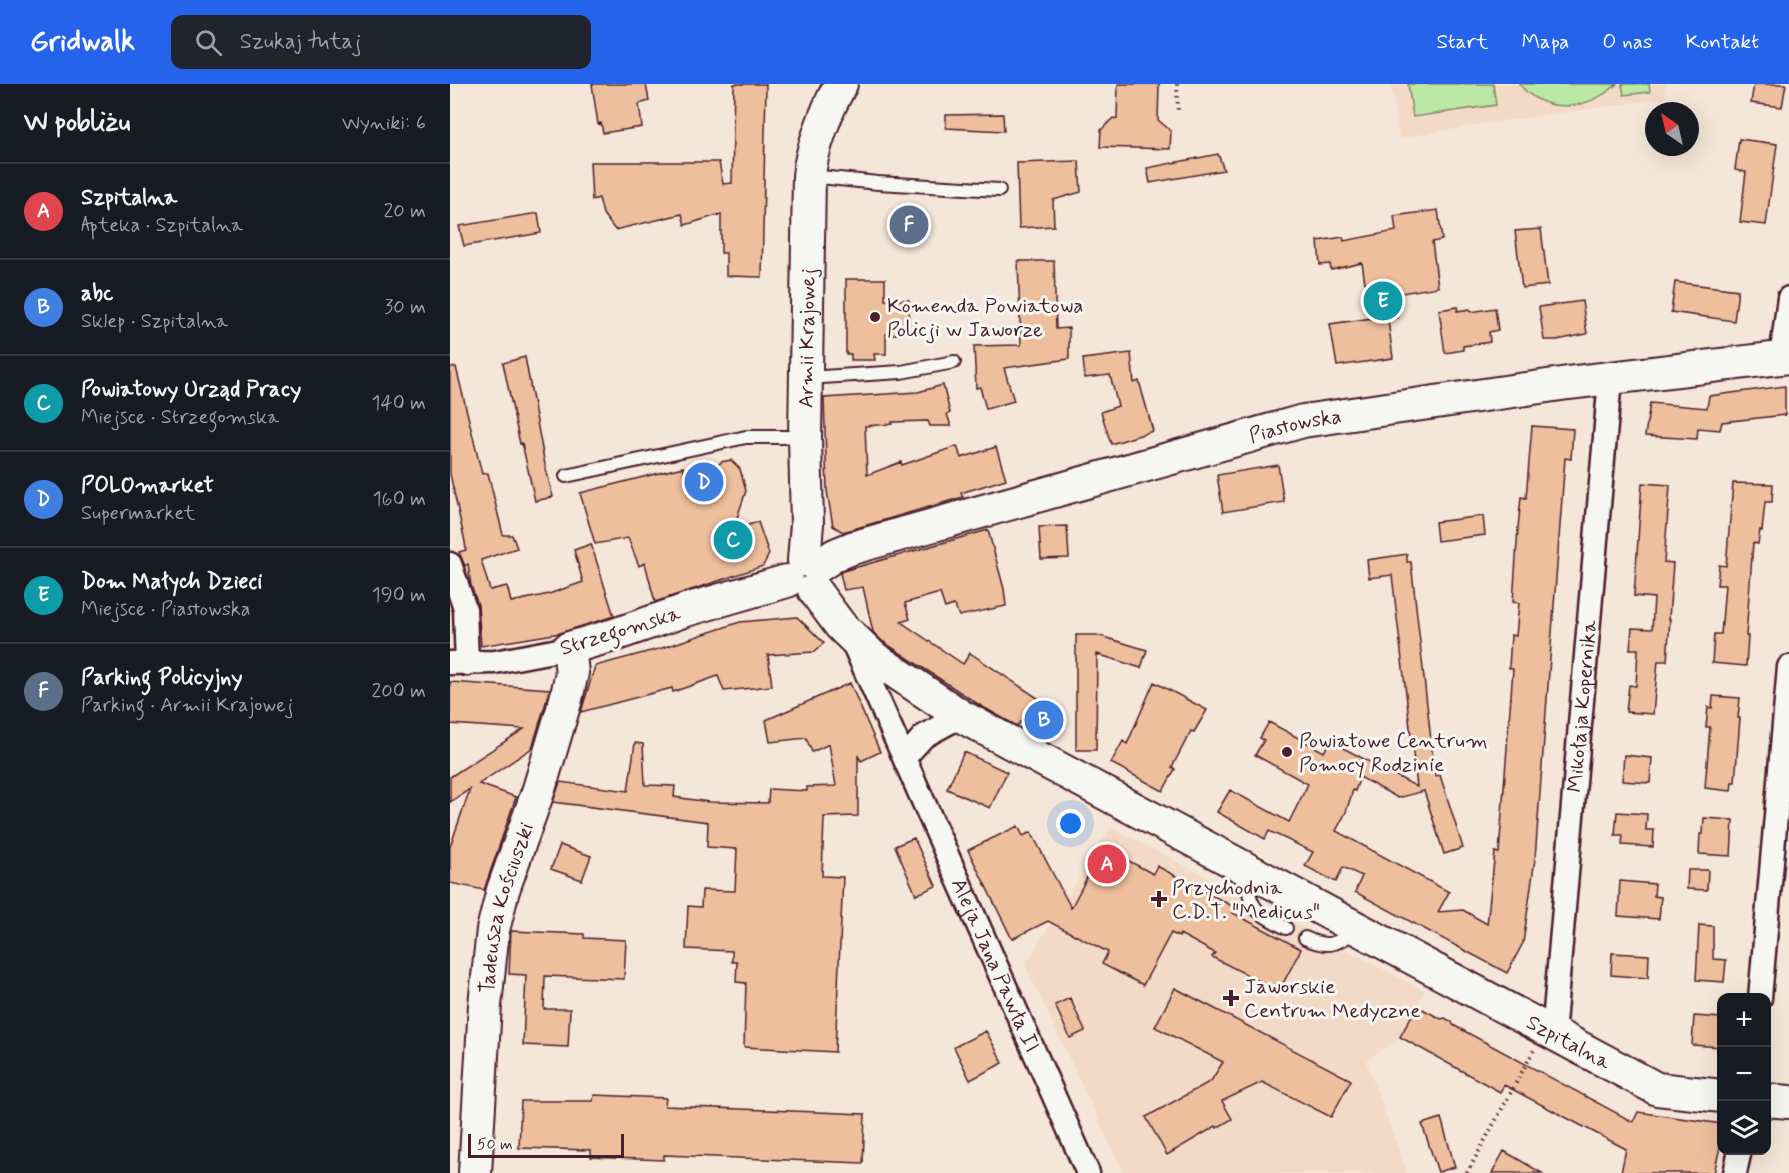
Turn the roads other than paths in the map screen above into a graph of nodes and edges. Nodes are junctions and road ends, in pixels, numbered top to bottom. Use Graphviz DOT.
graph roads {
  1 [pos="817,84"];
  2 [pos="841,84"];
  3 [pos="825,119"];
  4 [pos="808,176"];
  5 [pos="999,190"];
  6 [pos="1789,298"];
  7 [pos="1785,358"];
  8 [pos="954,362"];
  9 [pos="806,378"];
  10 [pos="1610,379"];
  11 [pos="805,437"];
  12 [pos="566,476"];
  13 [pos="807,524"];
  14 [pos="844,550"];
  15 [pos="450,564"];
  16 [pos="806,574"];
  17 [pos="851,638"];
  18 [pos="569,648"];
  19 [pos="459,664"];
  20 [pos="1789,667"];
  21 [pos="961,716"];
  22 [pos="905,757"];
  23 [pos="1245,868"];
  24 [pos="1286,928"];
  25 [pos="1358,929"];
  26 [pos="1305,938"];
  27 [pos="1760,993"];
  28 [pos="1548,1032"];
  29 [pos="1717,1095"];
  30 [pos="1771,1100"];
  31 [pos="1789,1102"];
  32 [pos="1739,1155"];
  33 [pos="475,1173"];
  34 [pos="1088,1173"];
  35 [pos="1735,1173"];
  1 -- 3 [label="street"];
  2 -- 3 [label="street, Armii Krajowej"];
  3 -- 4 [label="street, Armii Krajowej"];
  4 -- 5 [label="lane"];
  4 -- 9 [label="street, Armii Krajowej"];
  6 -- 7 [label="street"];
  7 -- 10 [label="street, Piastowska"];
  8 -- 9 [label="lane"];
  9 -- 11 [label="street, Armii Krajowej"];
  10 -- 14 [label="street, Piastowska"];
  10 -- 28 [label="street, Mikołaja Kopernika"];
  11 -- 12 [label="lane"];
  11 -- 13 [label="street, Armii Krajowej"];
  13 -- 14 [label="street"];
  13 -- 16 [label="street, Armii Krajowej"];
  14 -- 16 [label="street, Piastowska"];
  15 -- 19 [label="street"];
  16 -- 17 [label="street, Szpitalna"];
  16 -- 18 [label="street, Strzegomska"];
  17 -- 21 [label="street, Szpitalna"];
  17 -- 22 [label="street, Aleja Jana Pawła II"];
  18 -- 19 [label="street, Strzegomska"];
  18 -- 33 [label="street, Tadeusza Kościuszki"];
  20 -- 27 [label="street"];
  21 -- 22 [label="street"];
  21 -- 23 [label="street, Szpitalna"];
  22 -- 34 [label="street, Aleja Jana Pawła II"];
  23 -- 24 [label="lane"];
  23 -- 25 [label="street, Szpitalna"];
  25 -- 26 [label="lane"];
  25 -- 28 [label="street, Szpitalna"];
  28 -- 29 [label="street, Szpitalna"];
  30 -- 31 [label="street"];
  32 -- 35 [label="street"];
}
